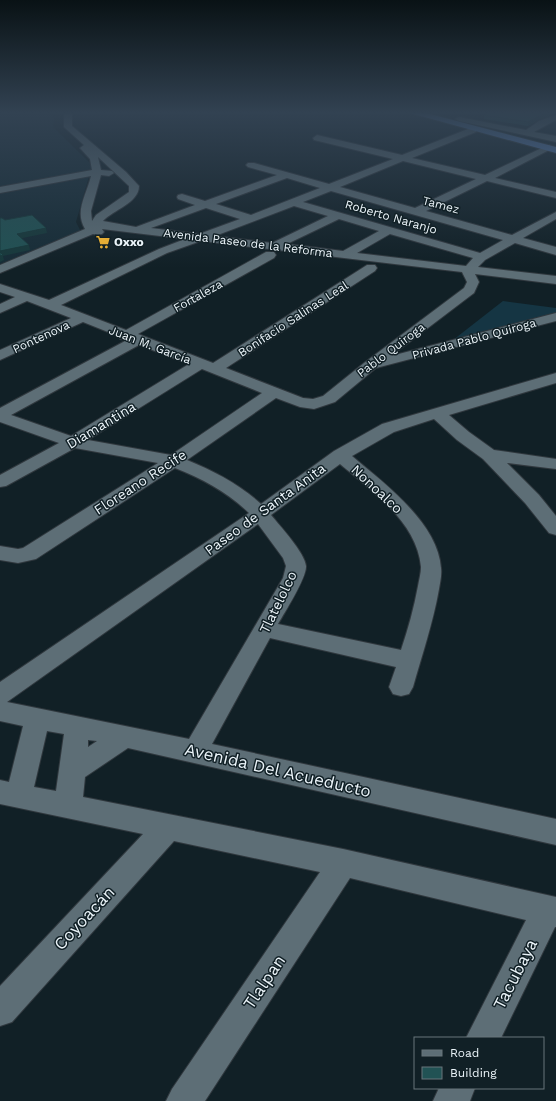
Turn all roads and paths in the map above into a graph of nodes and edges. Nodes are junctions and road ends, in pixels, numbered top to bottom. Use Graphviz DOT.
graph roads {
  1 [pos="97,164"];
  2 [pos="112,164"];
  3 [pos="385,164"];
  4 [pos="428,164"];
  5 [pos="515,164"];
  6 [pos="251,165"];
  7 [pos="96,172"];
  8 [pos="123,174"];
  9 [pos="287,175"];
  10 [pos="485,178"];
  11 [pos="330,186"];
  12 [pos="0,190"];
  13 [pos="556,195"];
  14 [pos="182,197"];
  15 [pos="121,202"];
  16 [pos="293,202"];
  17 [pos="88,204"];
  18 [pos="207,204"];
  19 [pos="415,212"];
  20 [pos="338,215"];
  21 [pos="556,215"];
  22 [pos="251,219"];
  23 [pos="96,227"];
  24 [pos="136,230"];
  25 [pos="388,230"];
  26 [pos="201,238"];
  27 [pos="514,239"];
  28 [pos="433,243"];
  29 [pos="180,244"];
  30 [pos="272,251"];
  31 [pos="556,251"];
  32 [pos="344,255"];
  33 [pos="481,257"];
  34 [pos="402,261"];
  35 [pos="371,268"];
  36 [pos="0,269"];
  37 [pos="471,276"];
  38 [pos="556,280"];
  39 [pos="0,288"];
  40 [pos="556,292"];
  41 [pos="26,297"];
  42 [pos="50,305"];
  43 [pos="0,309"];
  44 [pos="556,317"];
  45 [pos="81,318"];
  46 [pos="131,338"];
  47 [pos="0,356"];
  48 [pos="369,366"];
  49 [pos="207,367"];
  50 [pos="556,378"];
  51 [pos="274,392"];
  52 [pos="300,402"];
  53 [pos="438,413"];
  54 [pos="0,416"];
  55 [pos="73,442"];
  56 [pos="340,455"];
  57 [pos="489,455"];
  58 [pos="174,461"];
  59 [pos="556,464"];
  60 [pos="0,482"];
  61 [pos="261,514"];
  62 [pos="556,529"];
  63 [pos="0,553"];
  64 [pos="265,629"];
  65 [pos="409,662"];
  66 [pos="401,687"];
  67 [pos="0,695"];
  68 [pos="0,711"];
  69 [pos="38,719"];
  70 [pos="77,728"];
  71 [pos="124,737"];
  72 [pos="195,751"];
  73 [pos="72,771"];
  74 [pos="10,794"];
  75 [pos="68,807"];
  76 [pos="168,827"];
  77 [pos="556,832"];
  78 [pos="343,863"];
  79 [pos="551,911"];
  80 [pos="0,1010"];
  81 [pos="484,1037"];
  82 [pos="457,1089"];
  83 [pos="184,1101"];
  84 [pos="451,1101"];
  1 -- 7 [label="street"];
  2 -- 8 [label="street"];
  3 -- 11 [label="street"];
  4 -- 10 [label="street"];
  5 -- 10 [label="street"];
  6 -- 9 [label="street, Tamez"];
  7 -- 8 [label="street"];
  7 -- 12 [label="street"];
  7 -- 17 [label="street"];
  8 -- 15 [label="street"];
  9 -- 11 [label="street, Tamez"];
  9 -- 18 [label="street"];
  10 -- 13 [label="street"];
  10 -- 19 [label="street"];
  11 -- 16 [label="street"];
  11 -- 19 [label="street, Tamez"];
  14 -- 18 [label="street"];
  15 -- 17 [label="street"];
  15 -- 23 [label="street"];
  16 -- 20 [label="street, Roberto Naranjo"];
  16 -- 22 [label="street"];
  17 -- 23 [label="street"];
  18 -- 22 [label="street"];
  18 -- 24 [label="street"];
  19 -- 27 [label="street, Tamez"];
  20 -- 25 [label="street, Roberto Naranjo"];
  20 -- 30 [label="street, Fortaleza"];
  21 -- 27 [label="street"];
  22 -- 26 [label="street"];
  23 -- 24 [label="street, Avenida Paseo de la Reforma"];
  23 -- 29 [label="street, Avenida Paseo de la Reforma"];
  23 -- 36 [label="street"];
  24 -- 26 [label="street, Avenida Paseo de la Reforma"];
  25 -- 28 [label="street, Roberto Naranjo"];
  25 -- 32 [label="street"];
  26 -- 29 [label="street"];
  26 -- 30 [label="street, Avenida Paseo de la Reforma"];
  27 -- 31 [label="street, Tamez"];
  27 -- 33 [label="street"];
  28 -- 33 [label="street, Roberto Naranjo"];
  28 -- 34 [label="street"];
  29 -- 30 [label="street, Avenida Paseo de la Reforma"];
  29 -- 42 [label="street"];
  30 -- 32 [label="street, Avenida Paseo de la Reforma"];
  30 -- 35 [label="street, Avenida Paseo de la Reforma"];
  30 -- 46 [label="street, Fortaleza"];
  32 -- 34 [label="street, Avenida Paseo de la Reforma"];
  33 -- 37 [label="street"];
  34 -- 37 [label="street, Avenida Paseo de la Reforma"];
  35 -- 37 [label="street, Avenida Paseo de la Reforma"];
  35 -- 49 [label="street, Bonifacio Salinas Leal"];
  37 -- 38 [label="street, Avenida Paseo de la Reforma"];
  37 -- 40 [label="street, Avenida Paseo de la Reforma"];
  37 -- 48 [label="street, Pablo Quiroga"];
  39 -- 41 [label="street, Juan M. García"];
  41 -- 42 [label="street, Juan M. García"];
  41 -- 43 [label="street"];
  42 -- 45 [label="street, Juan M. García"];
  44 -- 48 [label="street, Privada Pablo Quiroga"];
  45 -- 46 [label="street, Juan M. García"];
  45 -- 47 [label="street, Pontenova"];
  46 -- 49 [label="street, Juan M. García"];
  46 -- 54 [label="street, Fortaleza"];
  48 -- 52 [label="street, Pablo Quiroga"];
  49 -- 51 [label="street, Juan M. García"];
  49 -- 55 [label="street, Diamantina"];
  50 -- 53 [label="street, Paseo de Santa Anita"];
  51 -- 52 [label="street, Juan M. García"];
  51 -- 58 [label="street, Floreano Recife"];
  53 -- 56 [label="street, Paseo de Santa Anita"];
  53 -- 57 [label="street"];
  54 -- 55 [label="street, Tlatelolco"];
  55 -- 58 [label="street, Tlatelolco"];
  55 -- 60 [label="street, Diamantina"];
  56 -- 61 [label="street, Paseo de Santa Anita"];
  56 -- 65 [label="street, Nonoalco"];
  57 -- 59 [label="street"];
  57 -- 62 [label="street"];
  58 -- 61 [label="street, Tlatelolco"];
  58 -- 63 [label="street, Floreano Recife"];
  61 -- 64 [label="street, Tlatelolco"];
  61 -- 67 [label="street, Paseo de Santa Anita"];
  64 -- 65 [label="street"];
  64 -- 72 [label="street, Tlatelolco"];
  65 -- 66 [label="street, Nonoalco"];
  68 -- 69 [label="street, Avenida Del Acueducto"];
  69 -- 70 [label="street, Avenida Del Acueducto"];
  69 -- 74 [label="street"];
  70 -- 71 [label="street, Avenida Del Acueducto"];
  70 -- 73 [label="street"];
  71 -- 72 [label="street, Avenida Del Acueducto"];
  71 -- 73 [label="street"];
  72 -- 77 [label="street, Avenida Del Acueducto"];
  73 -- 75 [label="street"];
  74 -- 75 [label="street"];
  75 -- 76 [label="street"];
  76 -- 78 [label="street"];
  76 -- 80 [label="street, Coyoacán"];
  78 -- 79 [label="street"];
  78 -- 83 [label="street, Tlalpan"];
  79 -- 81 [label="street, Tacubaya"];
  82 -- 84 [label="street"];
}
